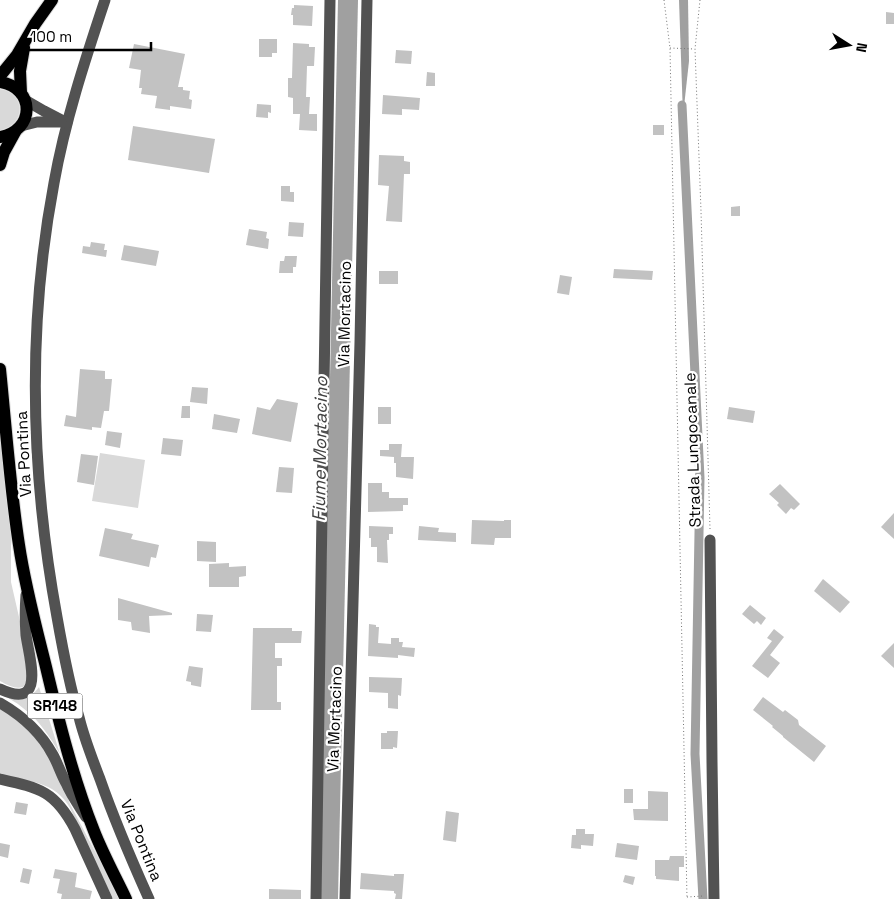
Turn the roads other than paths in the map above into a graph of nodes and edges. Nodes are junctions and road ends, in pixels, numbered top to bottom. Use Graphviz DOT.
graph roads {
  1 [pos="52,0"];
  2 [pos="105,0"];
  3 [pos="330,0"];
  4 [pos="366,0"];
  5 [pos="26,38"];
  6 [pos="0,76"];
  7 [pos="0,82"];
  8 [pos="23,96"];
  9 [pos="68,123"];
  10 [pos="18,129"];
  11 [pos="0,137"];
  12 [pos="0,165"];
  13 [pos="0,368"];
  14 [pos="710,540"];
  15 [pos="26,586"];
  16 [pos="0,689"];
  17 [pos="0,703"];
  18 [pos="78,716"];
  19 [pos="62,730"];
  20 [pos="0,779"];
  21 [pos="91,824"];
  22 [pos="714,897"];
  23 [pos="107,899"];
  24 [pos="126,899"];
  25 [pos="148,899"];
  26 [pos="316,899"];
  27 [pos="345,899"];
  1 -- 5 [label="main road"];
  2 -- 9 [label="street, Via Pontina"];
  3 -- 26 [label="street"];
  4 -- 27 [label="street, Via Mortacino"];
  5 -- 6 [label="main road"];
  5 -- 8 [label="main road"];
  7 -- 8 [label="main road"];
  8 -- 9 [label="street"];
  8 -- 10 [label="main road"];
  9 -- 10 [label="street"];
  9 -- 18 [label="street, Via Pontina"];
  10 -- 11 [label="main road"];
  10 -- 12 [label="main road"];
  13 -- 15 [label="main road, SR148"];
  14 -- 22 [label="street, Strada Lungocanale"];
  15 -- 16 [label="street"];
  15 -- 19 [label="main road, SR148"];
  17 -- 21 [label="street"];
  18 -- 19 [label="street"];
  18 -- 25 [label="street, Via Pontina"];
  19 -- 21 [label="main road, SR148"];
  20 -- 23 [label="street"];
  21 -- 24 [label="main road, SR148"];
}
